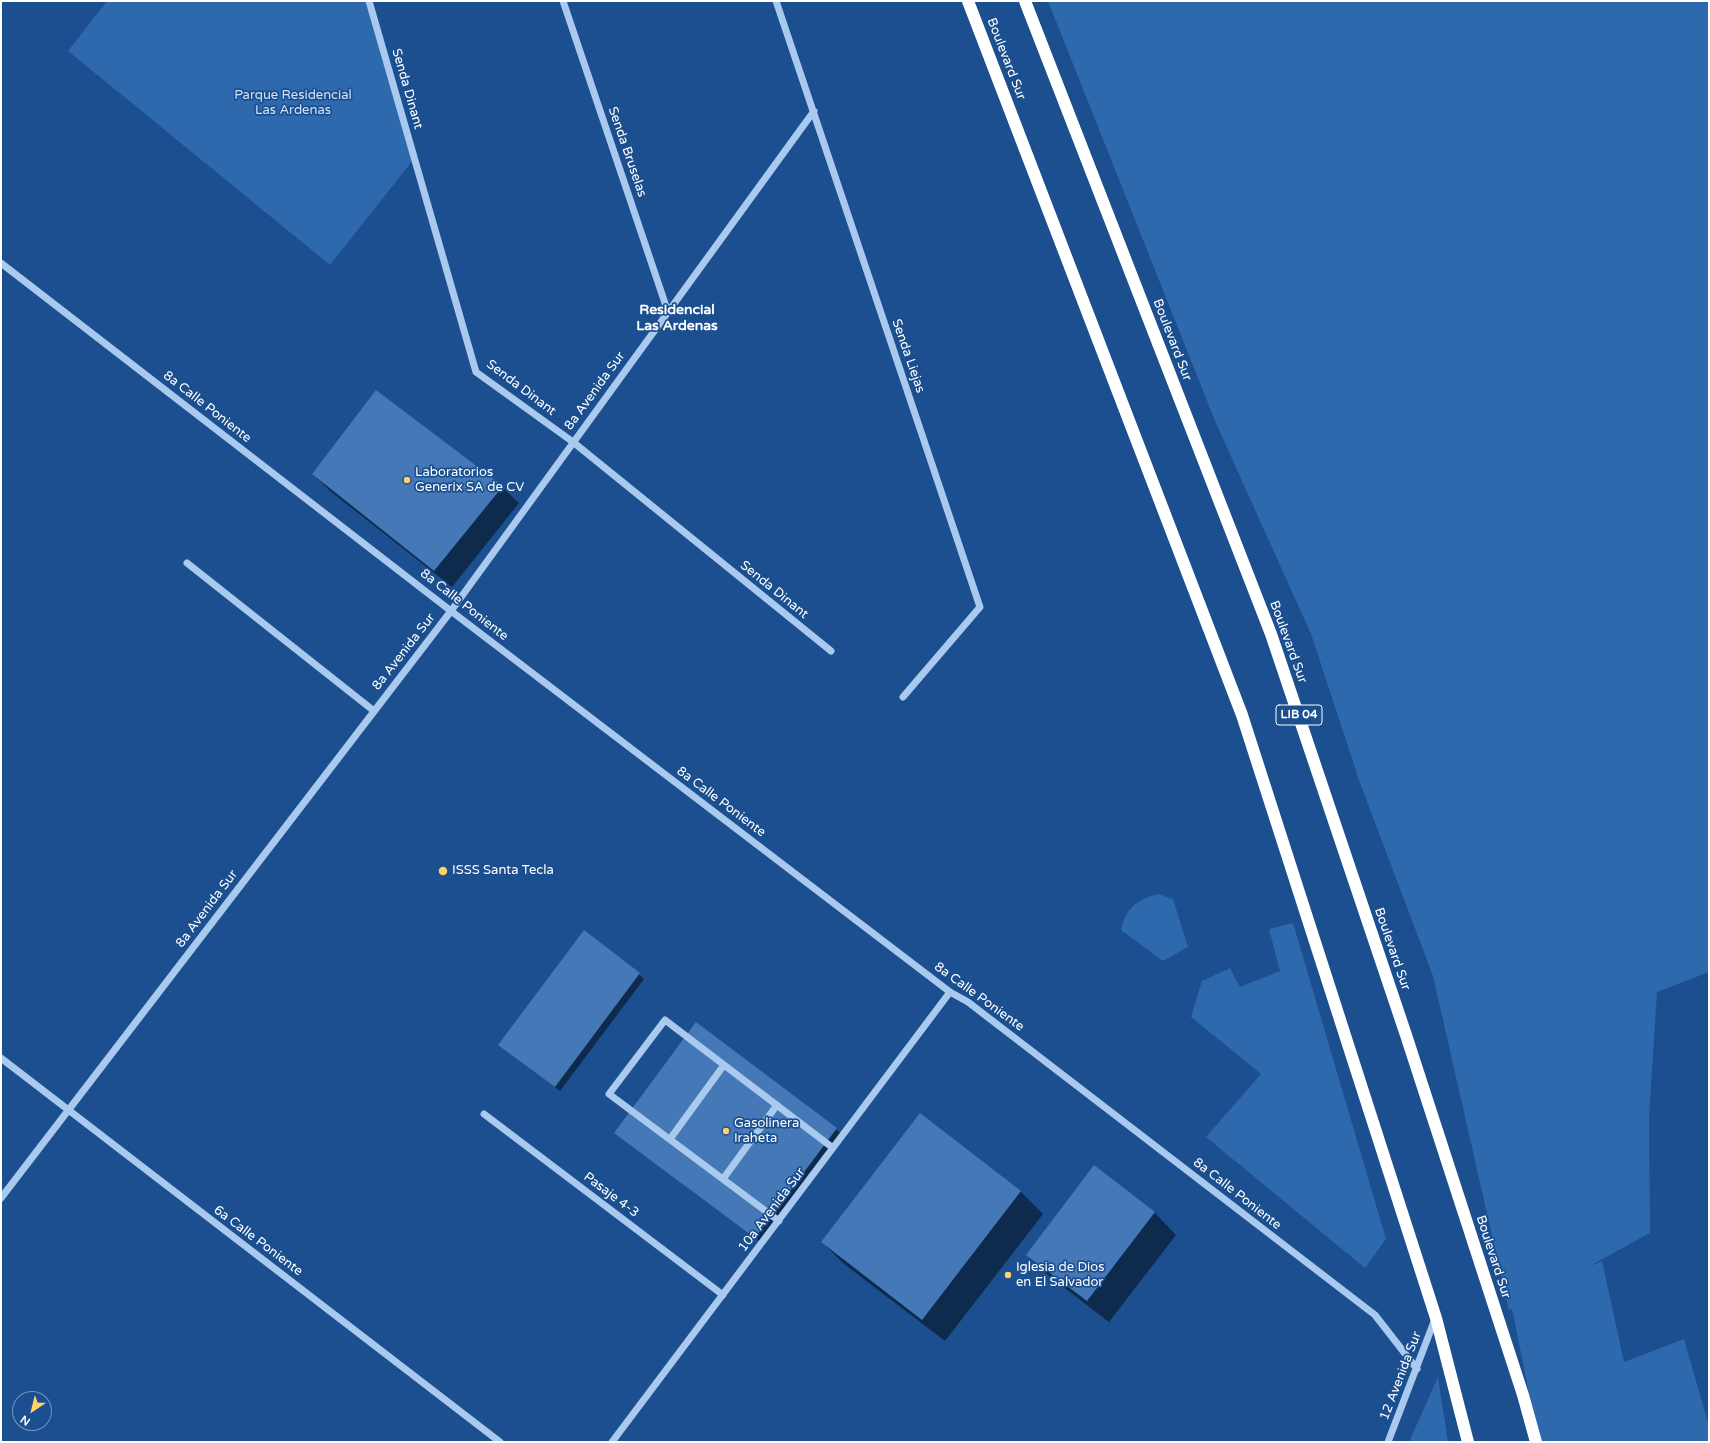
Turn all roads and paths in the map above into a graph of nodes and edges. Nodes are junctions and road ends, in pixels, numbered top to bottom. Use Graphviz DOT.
graph roads {
  1 [pos="369,1"];
  2 [pos="563,1"];
  3 [pos="776,1"];
  4 [pos="968,1"];
  5 [pos="1025,1"];
  6 [pos="814,111"];
  7 [pos="1,263"];
  8 [pos="668,312"];
  9 [pos="573,442"];
  10 [pos="187,563"];
  11 [pos="451,611"];
  12 [pos="831,651"];
  13 [pos="904,696"];
  14 [pos="374,711"];
  15 [pos="950,992"];
  16 [pos="1,1058"];
  17 [pos="724,1065"];
  18 [pos="777,1105"];
  19 [pos="68,1111"];
  20 [pos="484,1114"];
  21 [pos="670,1139"];
  22 [pos="833,1148"];
  23 [pos="723,1179"];
  24 [pos="1,1198"];
  25 [pos="779,1221"];
  26 [pos="723,1295"];
  27 [pos="1436,1318"];
  28 [pos="1417,1369"];
  29 [pos="500,1442"];
  30 [pos="612,1442"];
  31 [pos="1388,1442"];
  32 [pos="1468,1442"];
  33 [pos="1536,1442"];
  1 -- 9 [label="street, Senda Dinant"];
  2 -- 8 [label="street, Senda Bruselas"];
  3 -- 6 [label="street, Senda Liejas"];
  4 -- 27 [label="highway, Boulevard Sur"];
  5 -- 33 [label="highway, Boulevard Sur / LIB 04"];
  6 -- 8 [label="street, 8a Avenida Sur"];
  6 -- 13 [label="street, Senda Liejas"];
  7 -- 11 [label="street, 8a Calle Poniente"];
  8 -- 9 [label="street, 8a Avenida Sur"];
  9 -- 11 [label="street, 8a Avenida Sur"];
  9 -- 12 [label="street, Senda Dinant"];
  10 -- 14 [label="street"];
  11 -- 14 [label="street, 8a Avenida Sur"];
  11 -- 15 [label="street, 8a Calle Poniente"];
  14 -- 19 [label="street, 8a Avenida Sur"];
  15 -- 22 [label="street, 10a Avenida Sur"];
  15 -- 28 [label="street, 8a Calle Poniente"];
  16 -- 19 [label="street, 6a Calle Poniente"];
  17 -- 18 [label="street"];
  17 -- 21 [label="street"];
  17 -- 21 [label="street"];
  18 -- 22 [label="street"];
  18 -- 23 [label="street"];
  19 -- 24 [label="street, 8a Avenida Sur"];
  19 -- 29 [label="street, 6a Calle Poniente"];
  20 -- 26 [label="street, Pasaje 4-3"];
  21 -- 23 [label="street"];
  22 -- 25 [label="street, 10a Avenida Sur"];
  23 -- 25 [label="street"];
  25 -- 26 [label="street, 10a Avenida Sur"];
  26 -- 30 [label="street, 10a Avenida Sur"];
  27 -- 28 [label="street, 12 Avenida Sur"];
  27 -- 32 [label="highway, Boulevard Sur"];
  28 -- 31 [label="street, 12 Avenida Sur"];
}
